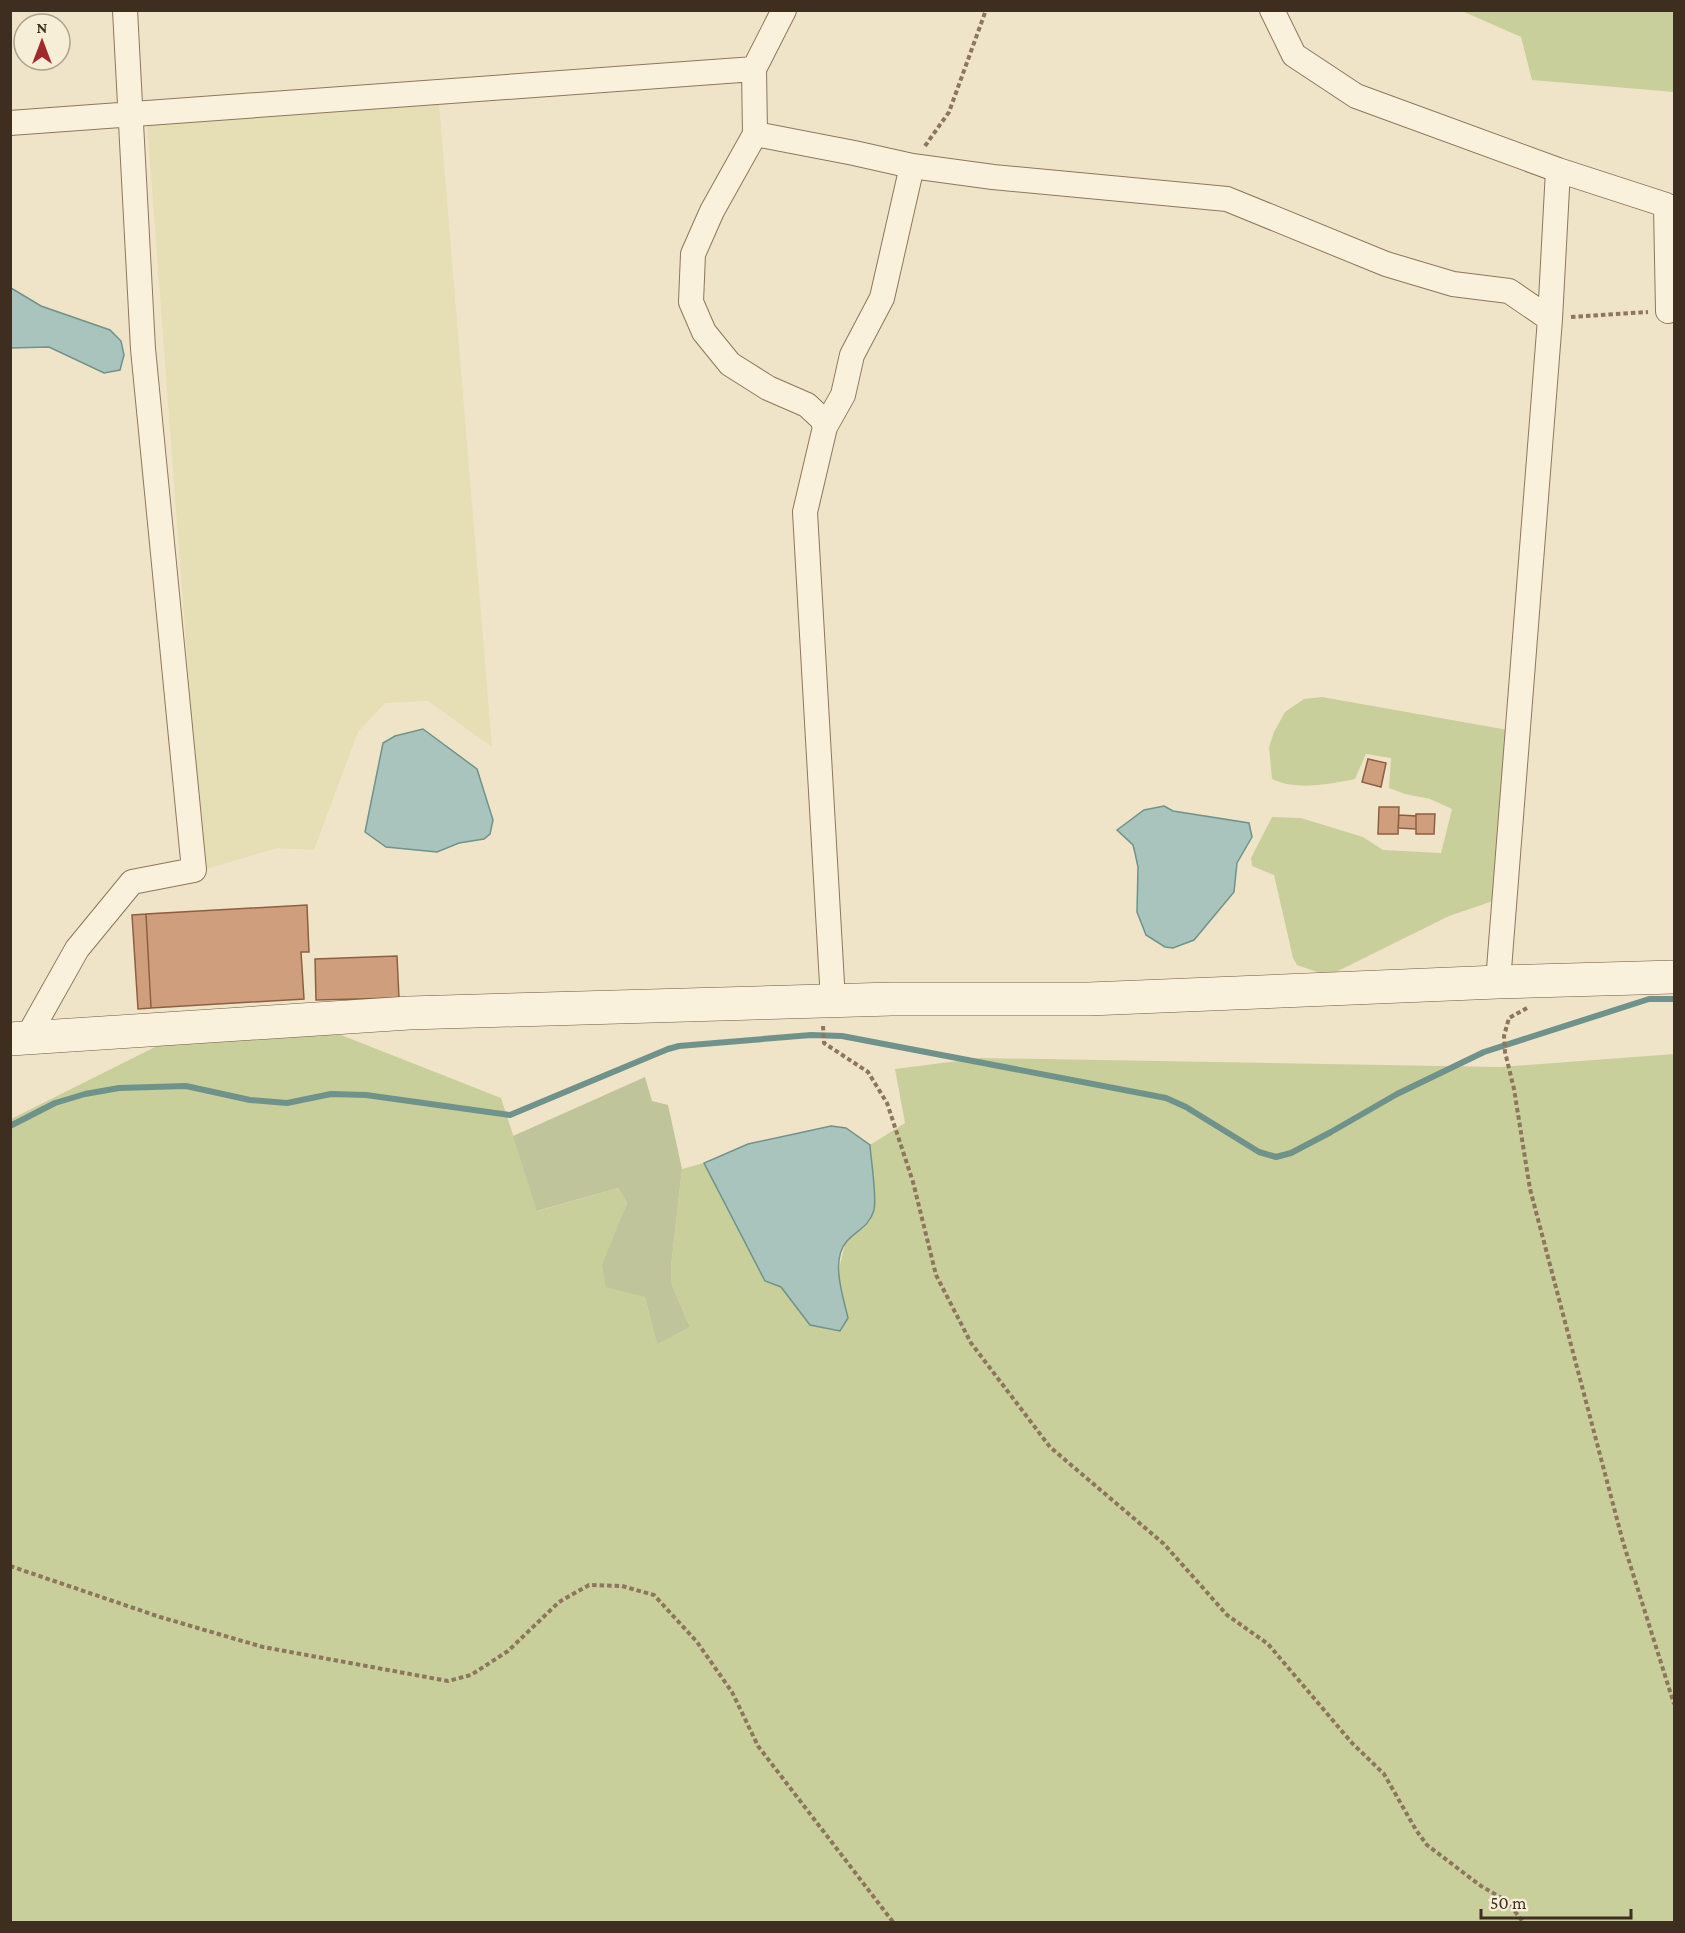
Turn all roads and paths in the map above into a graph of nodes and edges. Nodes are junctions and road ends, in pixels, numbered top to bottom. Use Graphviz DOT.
graph roads {
  1 [pos="125,10"];
  2 [pos="784,10"];
  3 [pos="986,10"];
  4 [pos="1272,10"];
  5 [pos="754,69"];
  6 [pos="131,113"];
  7 [pos="10,123"];
  8 [pos="756,134"];
  9 [pos="912,166"];
  10 [pos="1558,170"];
  11 [pos="1668,311"];
  12 [pos="1550,319"];
  13 [pos="825,427"];
  14 [pos="1674,977"];
  15 [pos="1498,982"];
  16 [pos="828,1013"];
  17 [pos="1504,1035"];
  18 [pos="19,1039"];
  19 [pos="10,1566"];
  20 [pos="1674,1704"];
  21 [pos="893,1923"];
  22 [pos="1523,1923"];
  1 -- 6 [label="street"];
  2 -- 5 [label="street"];
  3 -- 9 [label="path"];
  4 -- 10 [label="street"];
  5 -- 6 [label="street"];
  5 -- 8 [label="street"];
  6 -- 7 [label="street"];
  6 -- 18 [label="street"];
  8 -- 9 [label="street"];
  8 -- 13 [label="street"];
  9 -- 12 [label="street"];
  9 -- 13 [label="street"];
  10 -- 11 [label="street"];
  10 -- 12 [label="street"];
  11 -- 12 [label="path"];
  12 -- 15 [label="street"];
  13 -- 16 [label="street"];
  14 -- 15 [label="street"];
  15 -- 16 [label="street"];
  16 -- 18 [label="street"];
  16 -- 22 [label="path"];
  17 -- 20 [label="path"];
  19 -- 21 [label="path"];
}
